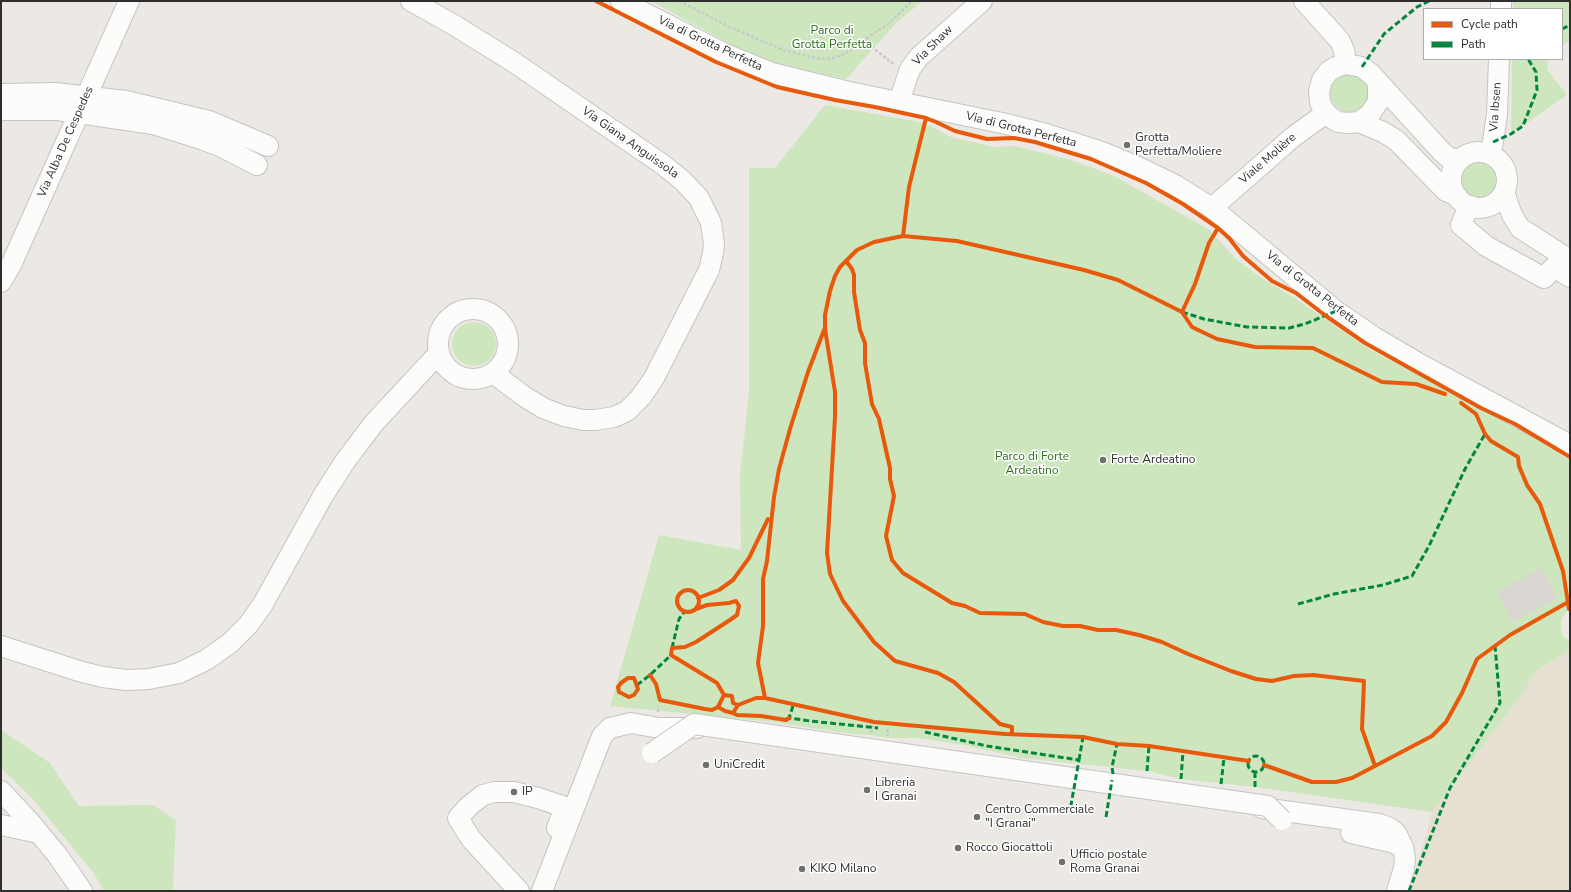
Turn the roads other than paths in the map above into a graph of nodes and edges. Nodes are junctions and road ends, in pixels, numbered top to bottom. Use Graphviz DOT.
graph roads {
  1 [pos="129,1"];
  2 [pos="411,1"];
  3 [pos="621,1"];
  4 [pos="982,1"];
  5 [pos="1304,1"];
  6 [pos="1499,60"];
  7 [pos="1346,64"];
  8 [pos="1378,82"];
  9 [pos="1,94"];
  10 [pos="899,102"];
  11 [pos="83,105"];
  12 [pos="1,110"];
  13 [pos="1326,113"];
  14 [pos="1359,122"];
  15 [pos="268,146"];
  16 [pos="1490,154"];
  17 [pos="1458,160"];
  18 [pos="258,165"];
  19 [pos="1504,192"];
  20 [pos="1464,201"];
  21 [pos="1212,208"];
  22 [pos="1565,268"];
  23 [pos="1,282"];
  24 [pos="439,353"];
  25 [pos="493,373"];
  26 [pos="1570,445"];
  27 [pos="1,646"];
  28 [pos="652,753"];
  29 [pos="1,791"];
  30 [pos="1282,820"];
  31 [pos="1,825"];
  32 [pos="39,833"];
  33 [pos="1350,833"];
  34 [pos="1403,847"];
  35 [pos="82,891"];
  36 [pos="519,891"];
  37 [pos="533,891"];
  38 [pos="542,891"];
  39 [pos="1397,891"];
  1 -- 11 [label="street, Via Alba De Cespedes"];
  2 -- 25 [label="street, Via Giana Anguissola"];
  3 -- 10 [label="street, Via di Grotta Perfetta"];
  4 -- 10 [label="street, Via Shaw"];
  5 -- 7 [label="street"];
  6 -- 16 [label="street, Via Ibsen"];
  7 -- 8 [label="street"];
  7 -- 13 [label="street"];
  8 -- 14 [label="street"];
  8 -- 17 [label="street"];
  9 -- 11 [label="street"];
  10 -- 21 [label="street, Via di Grotta Perfetta"];
  11 -- 12 [label="street"];
  11 -- 15 [label="street"];
  11 -- 18 [label="street"];
  11 -- 23 [label="street, Via Alba De Cespedes"];
  13 -- 14 [label="street"];
  13 -- 21 [label="street, Viale Molière"];
  14 -- 20 [label="street"];
  16 -- 17 [label="street"];
  16 -- 19 [label="street"];
  17 -- 20 [label="street"];
  19 -- 20 [label="street"];
  19 -- 22 [label="street"];
  20 -- 22 [label="street"];
  21 -- 26 [label="street, Via di Grotta Perfetta"];
  24 -- 25 [label="street"];
  24 -- 25 [label="street"];
  24 -- 27 [label="street"];
  28 -- 30 [label="street, bridge"];
  29 -- 32 [label="street"];
  31 -- 32 [label="street"];
  32 -- 35 [label="street"];
  33 -- 34 [label="street"];
  34 -- 38 [label="street"];
  34 -- 39 [label="street"];
  36 -- 37 [label="street"];
}
